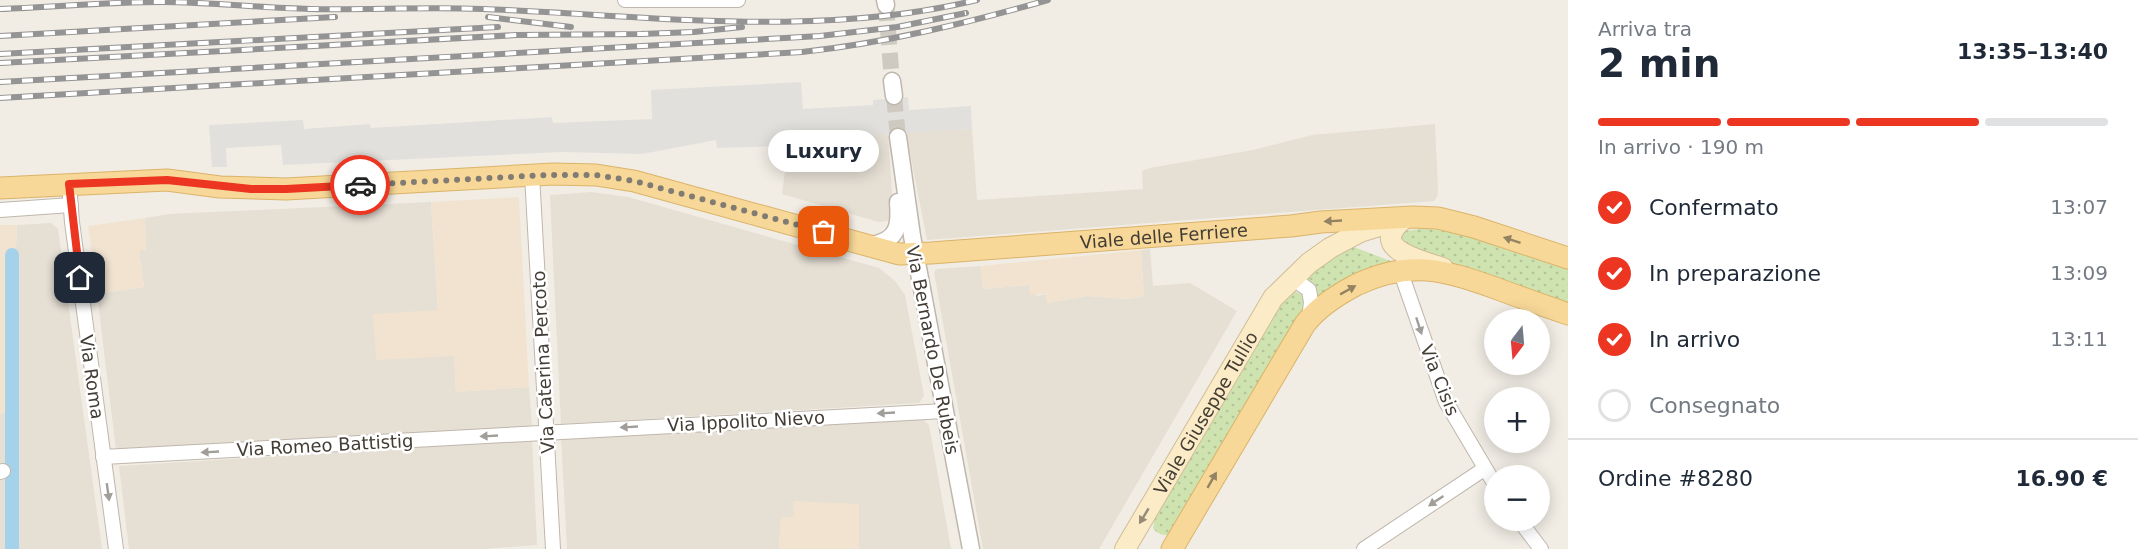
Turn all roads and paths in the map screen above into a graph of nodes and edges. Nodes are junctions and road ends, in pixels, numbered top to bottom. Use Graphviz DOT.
graph roads {
  1 [pos="625,0"];
  2 [pos="738,0"];
  3 [pos="532,175"];
  4 [pos="5,188"];
  5 [pos="70,195"];
  6 [pos="6,209"];
  7 [pos="1412,217"];
  8 [pos="1350,237"];
  9 [pos="872,245"];
  10 [pos="915,254"];
  11 [pos="1568,258"];
  12 [pos="1400,270"];
  13 [pos="1458,274"];
  14 [pos="1289,281"];
  15 [pos="1568,314"];
  16 [pos="1309,319"];
  17 [pos="945,411"];
  18 [pos="547,432"];
  19 [pos="103,458"];
  20 [pos="1484,469"];
  21 [pos="1527,531"];
  22 [pos="116,549"];
  23 [pos="553,549"];
  24 [pos="971,549"];
  25 [pos="1125,549"];
  26 [pos="1172,549"];
  27 [pos="1364,549"];
  28 [pos="1541,549"];
  1 -- 2 [label="street"];
  3 -- 5 [label="main road, Viale delle Ferriere"];
  3 -- 9 [label="main road, Viale delle Ferriere"];
  3 -- 18 [label="street, Via Caterina Percoto"];
  4 -- 5 [label="main road, Viale delle Ferriere"];
  4 -- 6 [label="street"];
  5 -- 6 [label="street"];
  5 -- 19 [label="street, Via Roma"];
  7 -- 8 [label="main road, Viale delle Ferriere"];
  7 -- 10 [label="main road, Viale delle Ferriere, one-way"];
  11 -- 7 [label="main road, Viale delle Ferriere, one-way"];
  7 -- 13 [label="main road"];
  8 -- 14 [label="main road, Viale Giuseppe Tullio"];
  9 -- 10 [label="main road, Viale delle Ferriere"];
  9 -- 10 [label="street, Via Bernardo De Rubeis"];
  10 -- 17 [label="street, Via Bernardo De Rubeis"];
  12 -- 13 [label="main road"];
  16 -- 12 [label="main road, one-way"];
  12 -- 20 [label="street, Via Cisis, one-way"];
  13 -- 15 [label="main road"];
  14 -- 16 [label="street"];
  14 -- 25 [label="main road, Viale Giuseppe Tullio, one-way"];
  26 -- 16 [label="main road, one-way"];
  17 -- 18 [label="street, Via Ippolito Nievo, one-way"];
  17 -- 24 [label="street, Via Bernardo De Rubeis"];
  18 -- 19 [label="street, Via Romeo Battistig, one-way"];
  18 -- 23 [label="street, Via Caterina Percoto"];
  19 -- 22 [label="street, Via Roma, one-way"];
  20 -- 27 [label="street, one-way"];
  21 -- 28 [label="street"];
}
